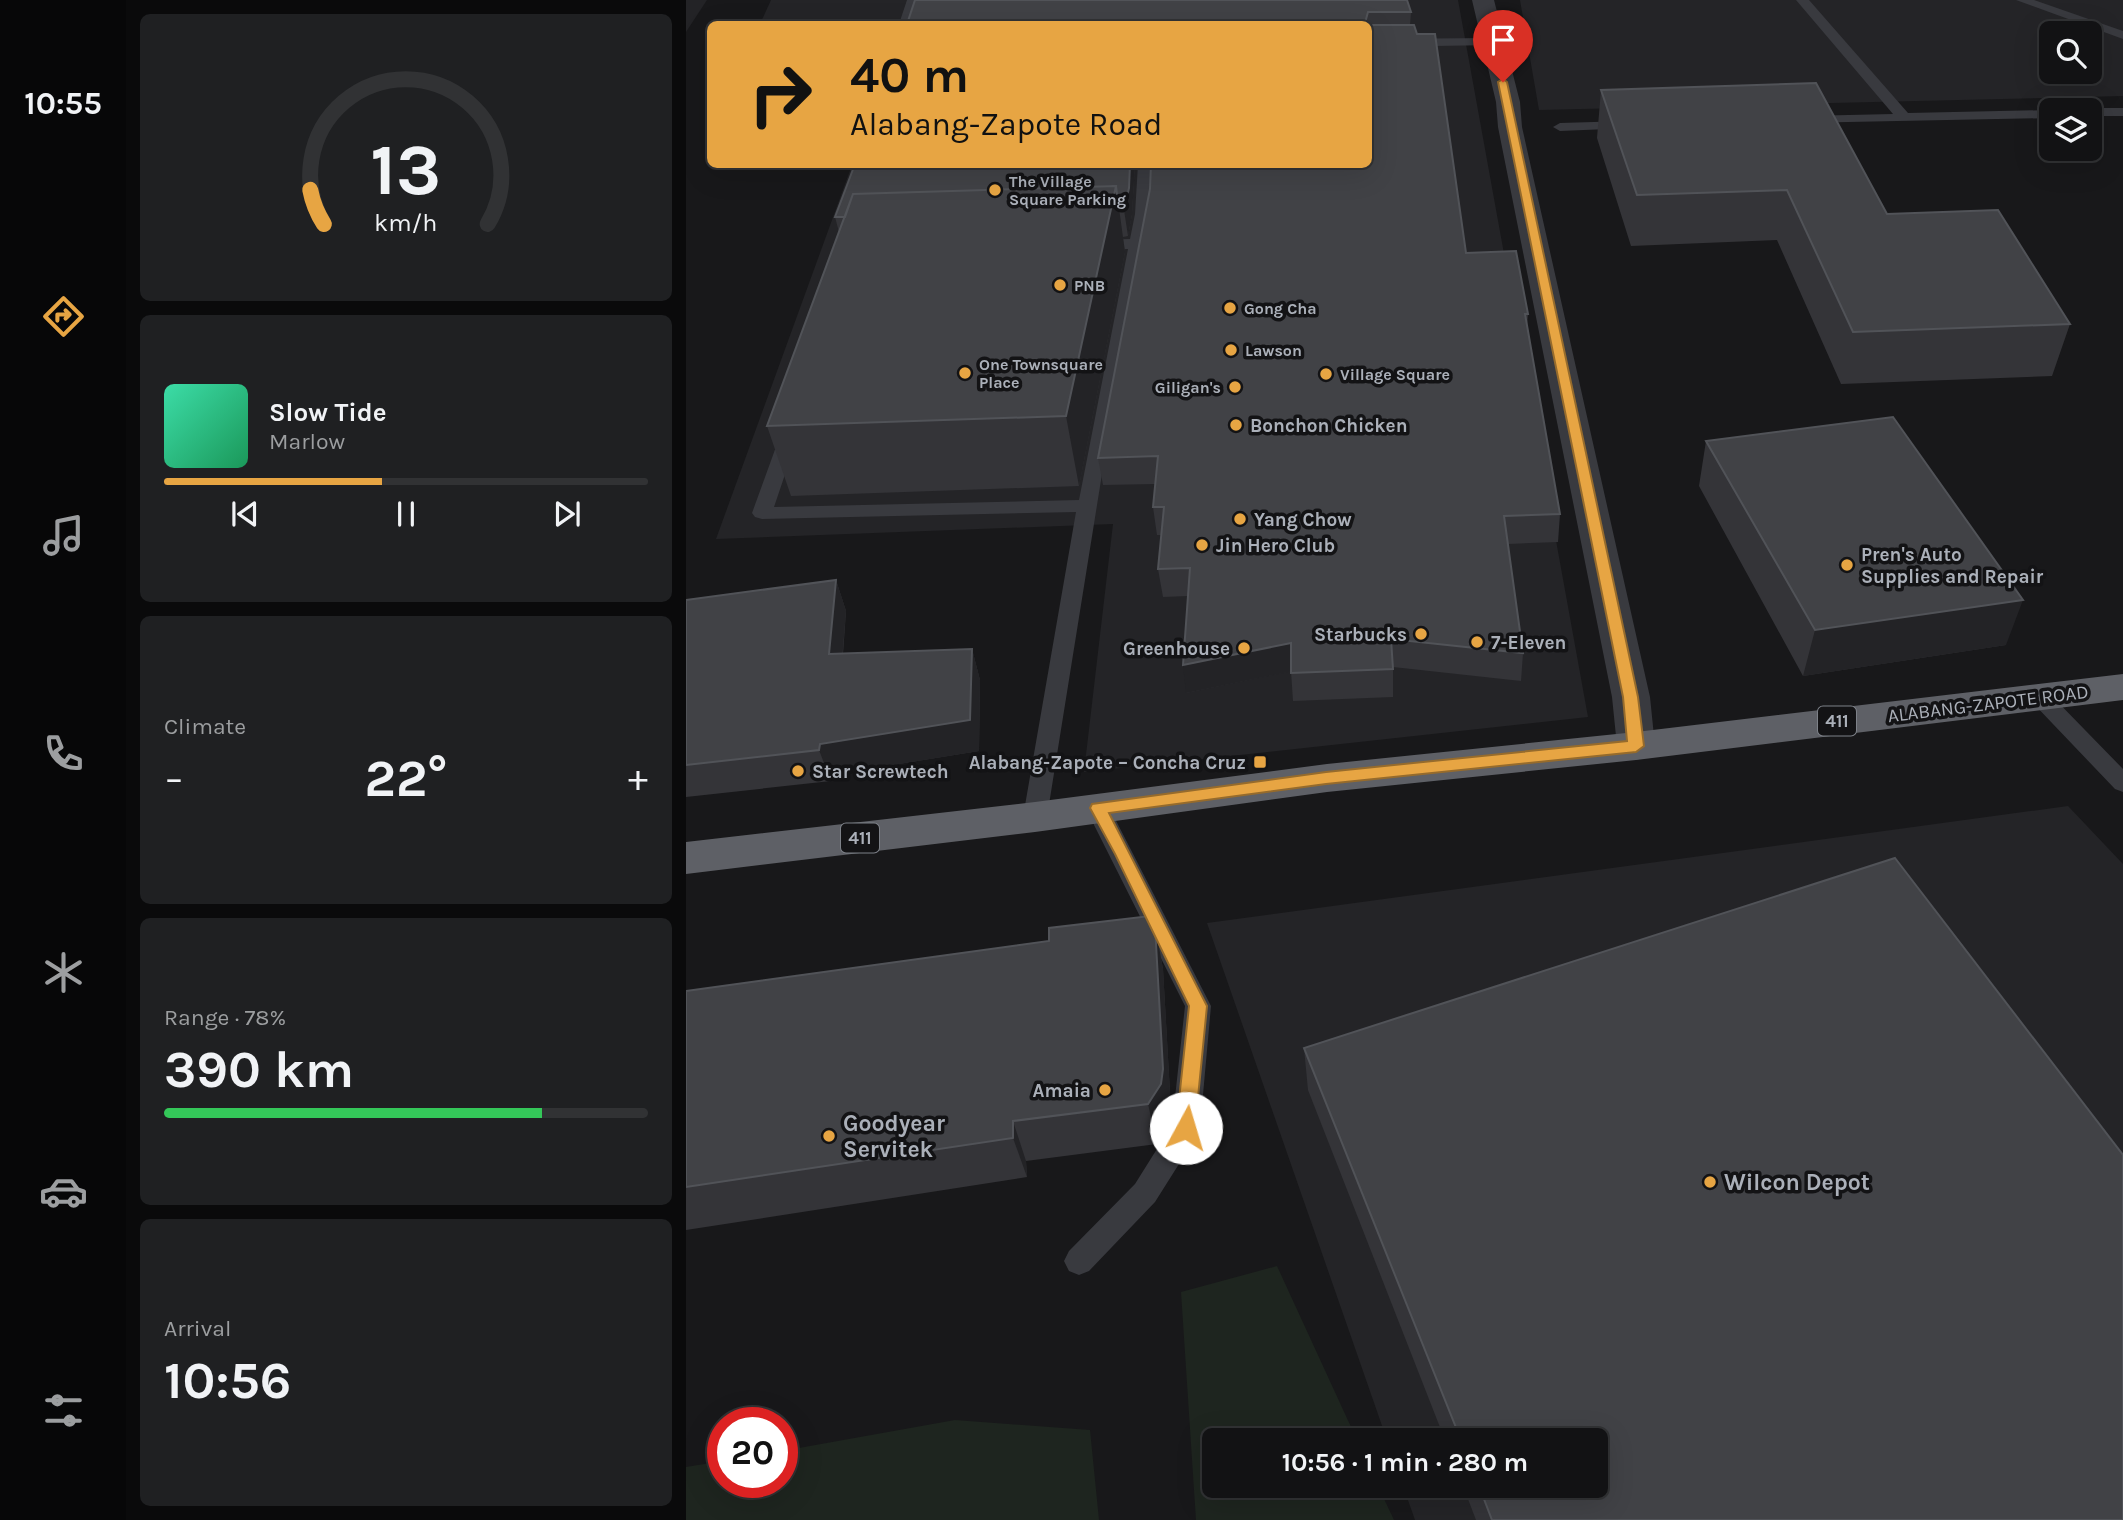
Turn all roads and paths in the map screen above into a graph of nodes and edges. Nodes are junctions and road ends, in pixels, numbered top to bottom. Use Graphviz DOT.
graph roads {
  1 [pos="913,0"];
  2 [pos="1483,0"];
  3 [pos="1802,0"];
  4 [pos="2022,0"];
  5 [pos="906,21"];
  6 [pos="2123,35"];
  7 [pos="1372,43"];
  8 [pos="1492,43"];
  9 [pos="2123,111"];
  10 [pos="2102,112"];
  11 [pos="2039,114"];
  12 [pos="1905,118"];
  13 [pos="1794,121"];
  14 [pos="1643,125"];
  15 [pos="1560,127"];
  16 [pos="1144,168"];
  17 [pos="1135,244"];
  18 [pos="1081,246"];
  19 [pos="794,422"];
  20 [pos="1087,506"];
  21 [pos="2123,687"];
  22 [pos="2039,696"];
  23 [pos="1636,746"];
  24 [pos="2123,783"];
  25 [pos="1098,808"];
  26 [pos="1035,817"];
  27 [pos="686,858"];
  28 [pos="1079,1261"];
  1 -- 5 [label="lane"];
  2 -- 8 [label="street"];
  3 -- 12 [label="lane"];
  4 -- 6 [label="lane"];
  7 -- 8 [label="lane"];
  8 -- 23 [label="street"];
  9 -- 10 [label="lane"];
  11 -- 12 [label="lane"];
  12 -- 13 [label="lane"];
  14 -- 15 [label="lane"];
  16 -- 17 [label="lane"];
  17 -- 18 [label="lane"];
  17 -- 20 [label="lane"];
  19 -- 20 [label="lane"];
  20 -- 26 [label="lane"];
  21 -- 22 [label="highway, ALABANG-ZAPOTE ROAD / 411"];
  22 -- 23 [label="highway, ALABANG-ZAPOTE ROAD / 411"];
  22 -- 24 [label="lane"];
  23 -- 25 [label="highway, ALABANG-ZAPOTE ROAD / 411"];
  25 -- 26 [label="highway, ALABANG-ZAPOTE ROAD / 411"];
  25 -- 28 [label="lane"];
  26 -- 27 [label="highway, ALABANG-ZAPOTE ROAD / 411"];
}
